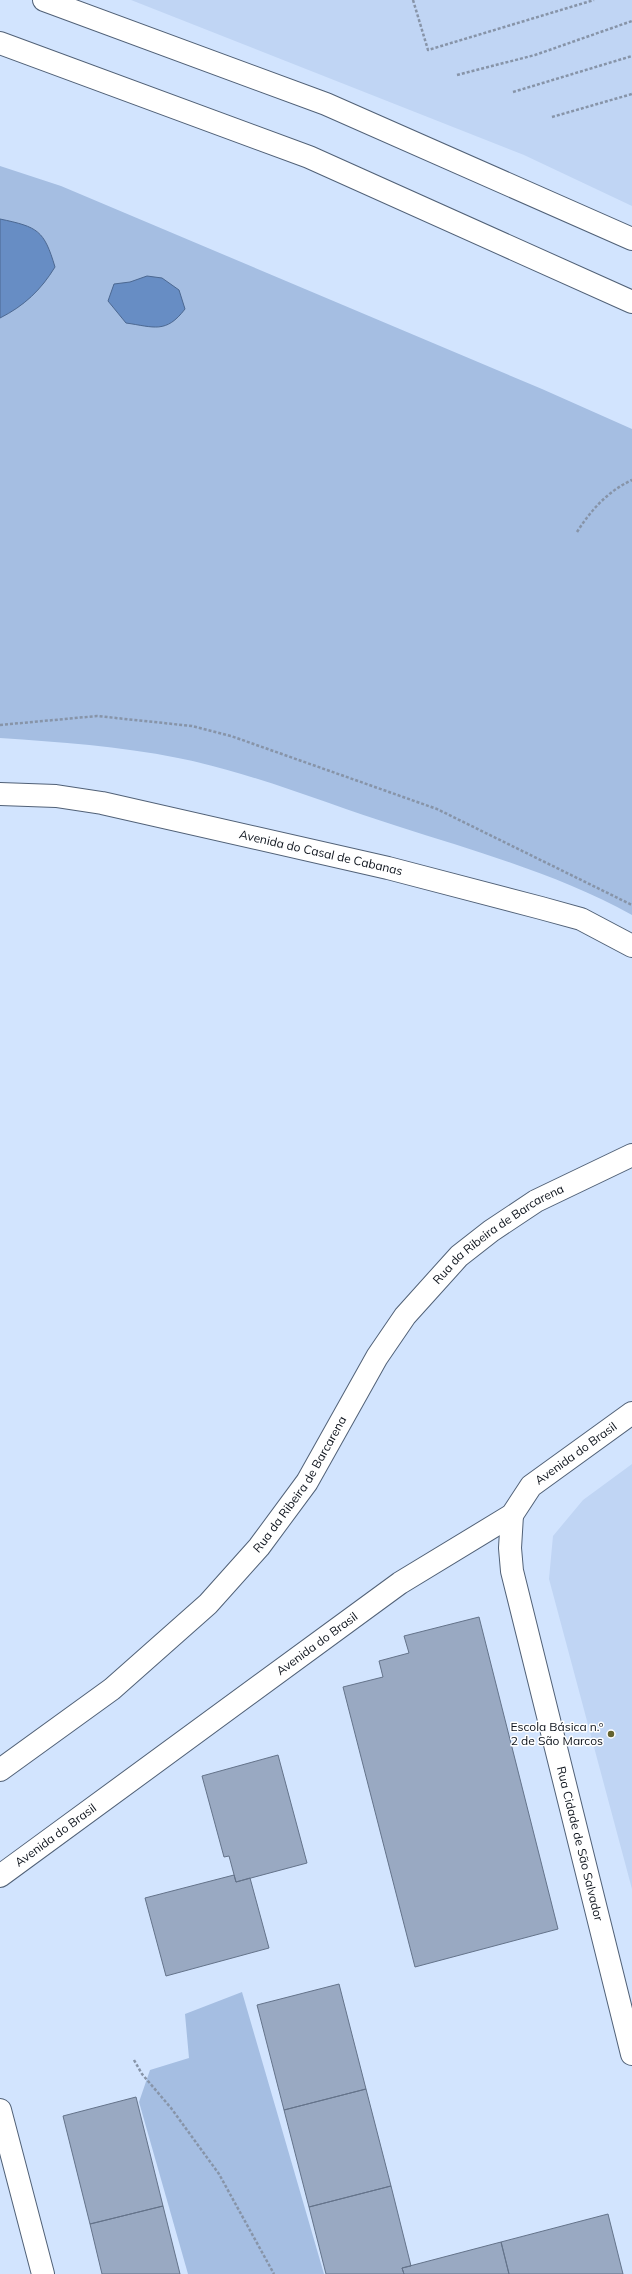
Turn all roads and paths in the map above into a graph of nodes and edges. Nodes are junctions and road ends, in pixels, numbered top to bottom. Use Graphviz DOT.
graph roads {
  1 [pos="44,0"];
  2 [pos="413,0"];
  3 [pos="594,0"];
  4 [pos="632,21"];
  5 [pos="0,43"];
  6 [pos="632,56"];
  7 [pos="457,75"];
  8 [pos="513,92"];
  9 [pos="632,94"];
  10 [pos="552,117"];
  11 [pos="632,239"];
  12 [pos="632,302"];
  13 [pos="632,480"];
  14 [pos="577,532"];
  15 [pos="0,725"];
  16 [pos="0,794"];
  17 [pos="632,905"];
  18 [pos="632,946"];
  19 [pos="632,1155"];
  20 [pos="632,1172"];
  21 [pos="576,1182"];
  22 [pos="632,1413"];
  23 [pos="512,1515"];
  24 [pos="0,1770"];
  25 [pos="0,1876"];
  26 [pos="632,2054"];
  27 [pos="134,2060"];
  28 [pos="0,2110"];
  29 [pos="43,2274"];
  30 [pos="274,2274"];
  1 -- 11 [label="street"];
  2 -- 3 [label="path"];
  4 -- 7 [label="path"];
  5 -- 12 [label="street"];
  6 -- 8 [label="path"];
  9 -- 10 [label="path"];
  13 -- 14 [label="path"];
  15 -- 17 [label="path"];
  16 -- 18 [label="street, Avenida do Casal de Cabanas"];
  19 -- 21 [label="street, Rua da Ribeira de Barcarena"];
  20 -- 21 [label="street, Rua da Ribeira de Barcarena"];
  21 -- 24 [label="street, Rua da Ribeira de Barcarena"];
  22 -- 23 [label="street, Avenida do Brasil"];
  23 -- 25 [label="street, Avenida do Brasil"];
  23 -- 26 [label="street, Rua Cidade de São Salvador"];
  27 -- 30 [label="path"];
  28 -- 29 [label="street"];
}
